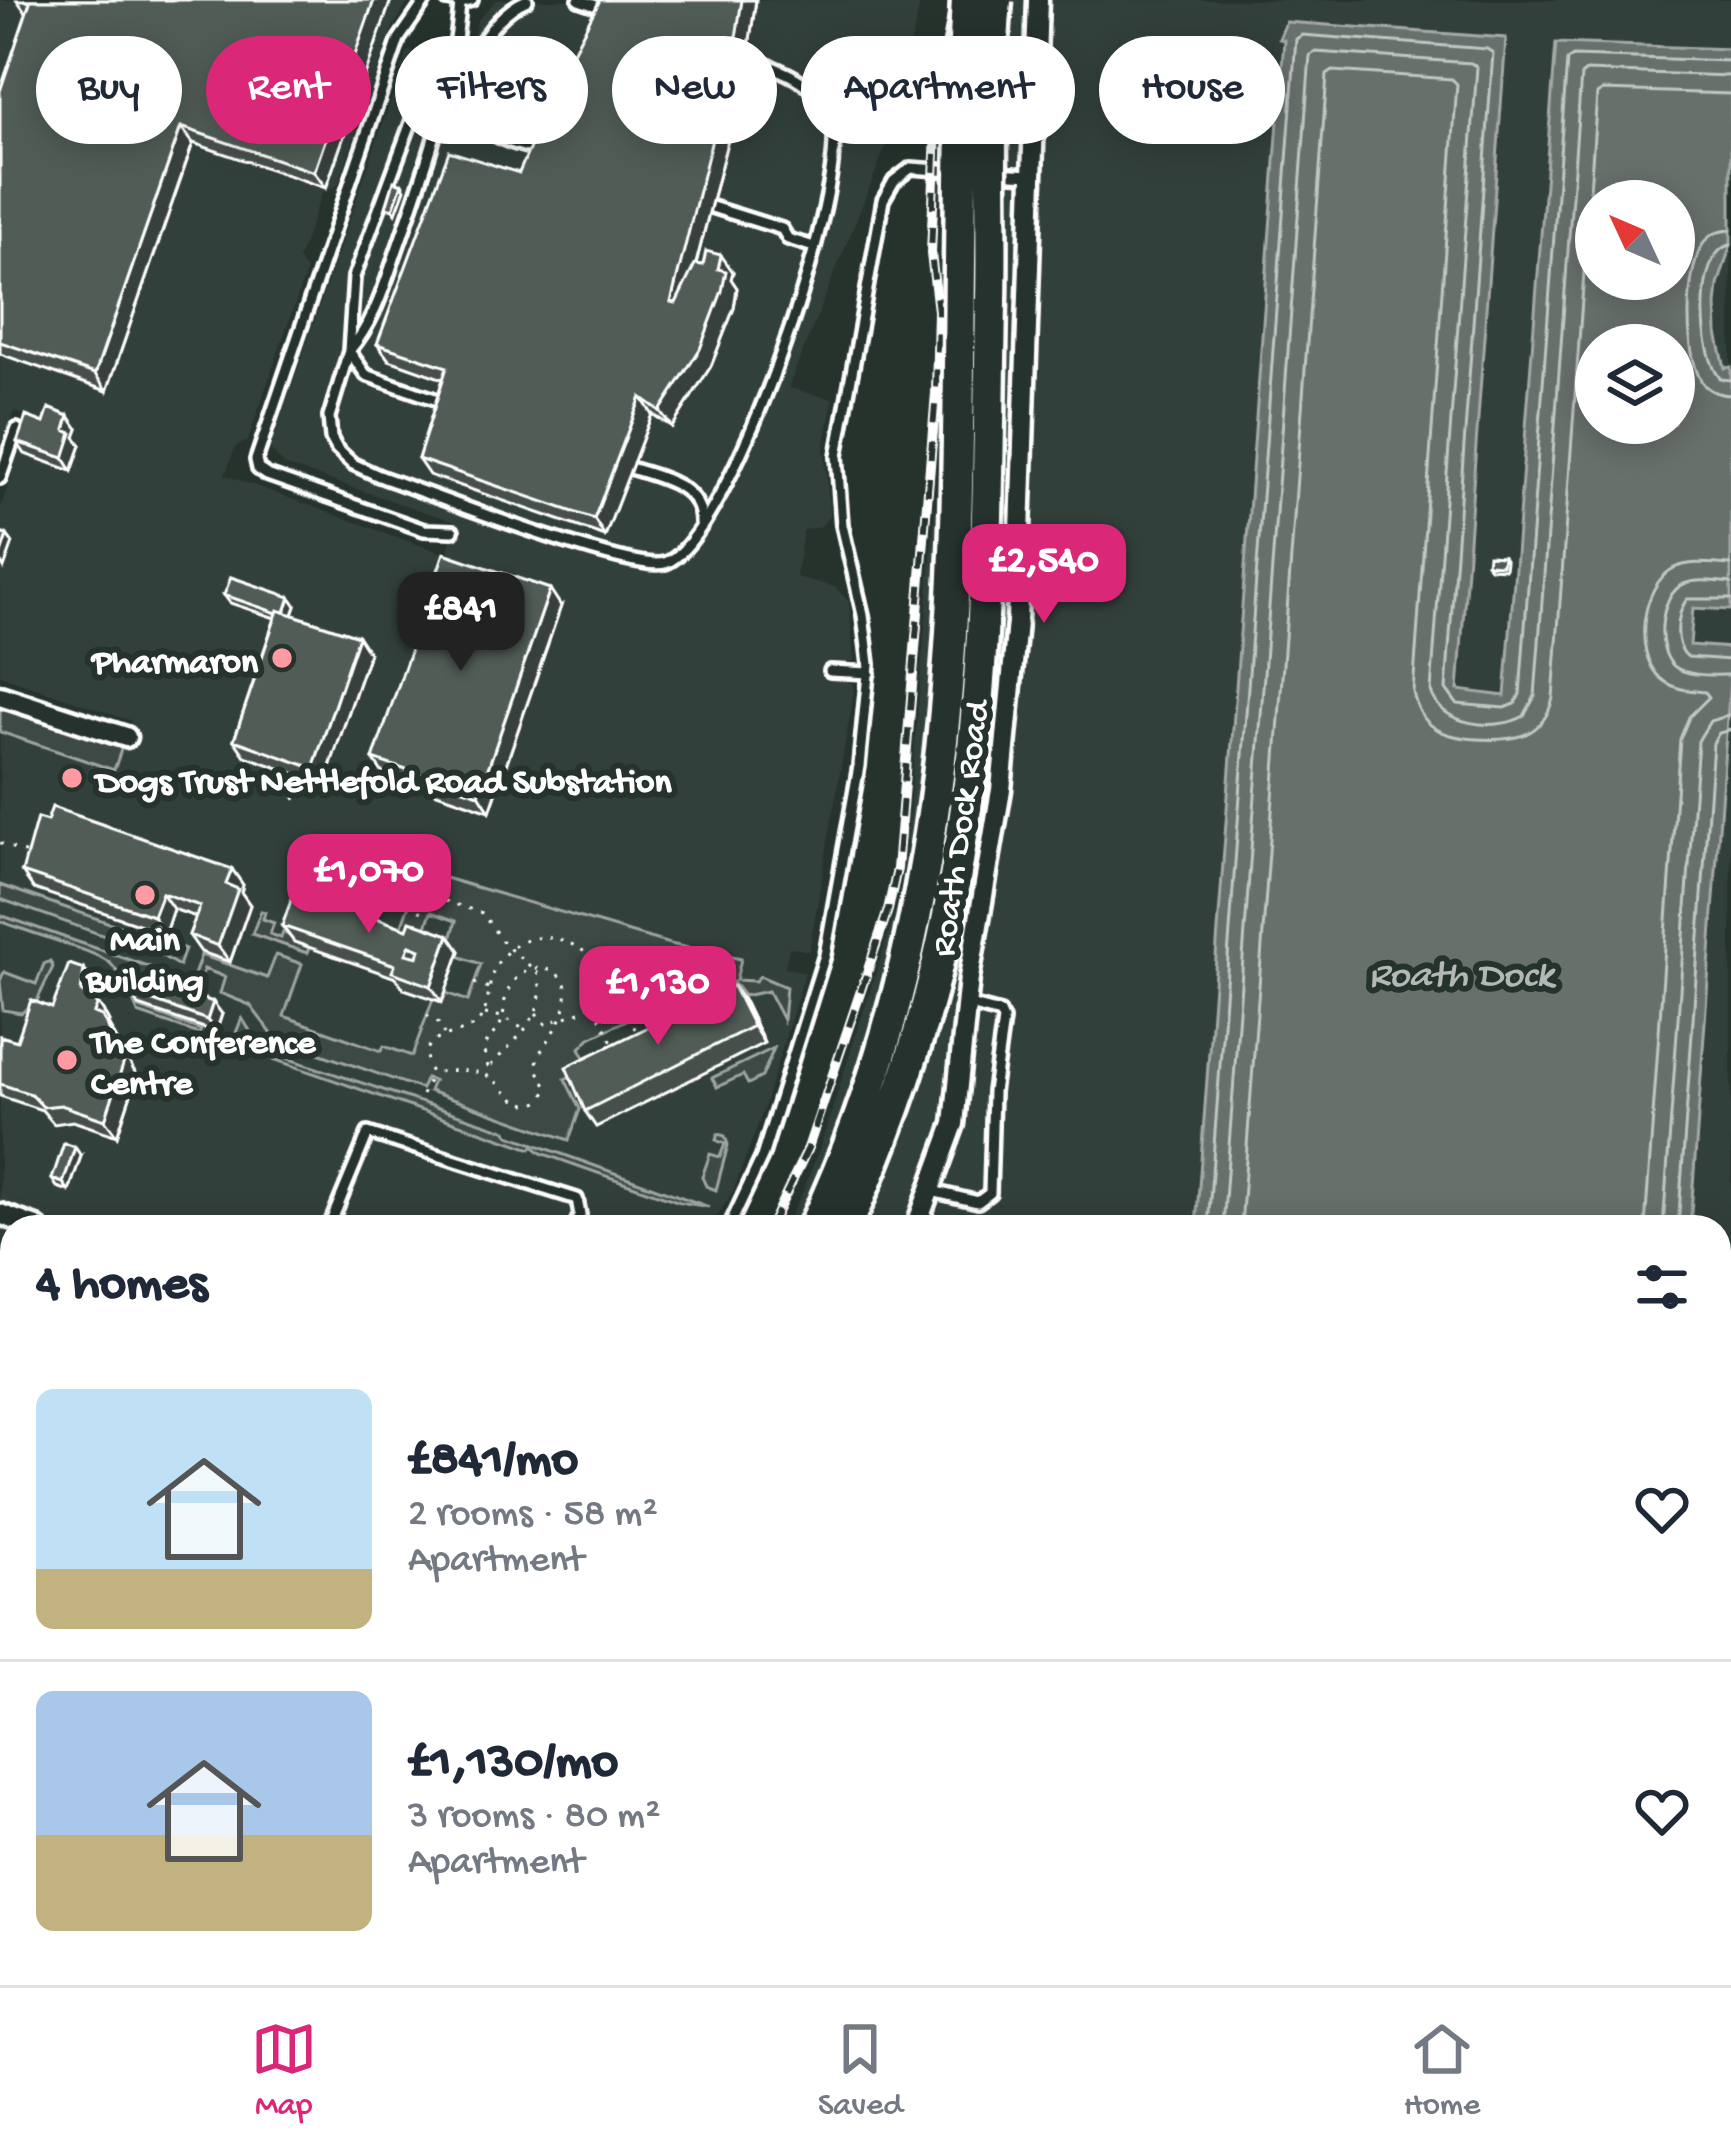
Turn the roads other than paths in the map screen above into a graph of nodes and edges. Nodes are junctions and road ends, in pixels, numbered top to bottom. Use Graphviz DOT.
graph roads {
  1 [pos="426,0"];
  2 [pos="447,0"];
  3 [pos="527,0"];
  4 [pos="579,0"];
  5 [pos="967,0"];
  6 [pos="996,0"];
  7 [pos="1038,0"];
  8 [pos="466,2"];
  9 [pos="611,11"];
  10 [pos="457,36"];
  11 [pos="777,70"];
  12 [pos="401,144"];
  13 [pos="432,144"];
  14 [pos="551,155"];
  15 [pos="1033,175"];
  16 [pos="685,198"];
  17 [pos="814,247"];
  18 [pos="349,351"];
  19 [pos="467,410"];
  20 [pos="17,429"];
  21 [pos="600,458"];
  22 [pos="0,478"];
  23 [pos="701,527"];
  24 [pos="453,531"];
  25 [pos="830,671"];
  26 [pos="869,674"];
  27 [pos="0,696"];
  28 [pos="126,737"];
  29 [pos="966,1004"];
  30 [pos="932,1191"];
  31 [pos="333,1215"];
  32 [pos="580,1215"];
  33 [pos="735,1215"];
  34 [pos="819,1215"];
  35 [pos="851,1215"];
  36 [pos="921,1215"];
  1 -- 24 [label="lane"];
  2 -- 8 [label="lane"];
  3 -- 14 [label="lane"];
  4 -- 9 [label="lane"];
  5 -- 34 [label="main road, bridge"];
  6 -- 35 [label="main road, bridge"];
  7 -- 15 [label="street, Roath Dock Road"];
  8 -- 10 [label="lane"];
  11 -- 17 [label="lane"];
  12 -- 18 [label="lane"];
  13 -- 18 [label="lane"];
  15 -- 26 [label="lane"];
  15 -- 29 [label="street, Roath Dock Road"];
  16 -- 17 [label="lane"];
  17 -- 23 [label="lane"];
  18 -- 19 [label="lane"];
  18 -- 23 [label="lane"];
  20 -- 22 [label="lane"];
  21 -- 23 [label="lane"];
  25 -- 26 [label="lane"];
  26 -- 33 [label="lane"];
  27 -- 28 [label="street"];
  29 -- 30 [label="street, Roath Dock Road"];
  29 -- 30 [label="lane"];
  30 -- 36 [label="street, Roath Dock Road"];
  31 -- 32 [label="lane"];
}
